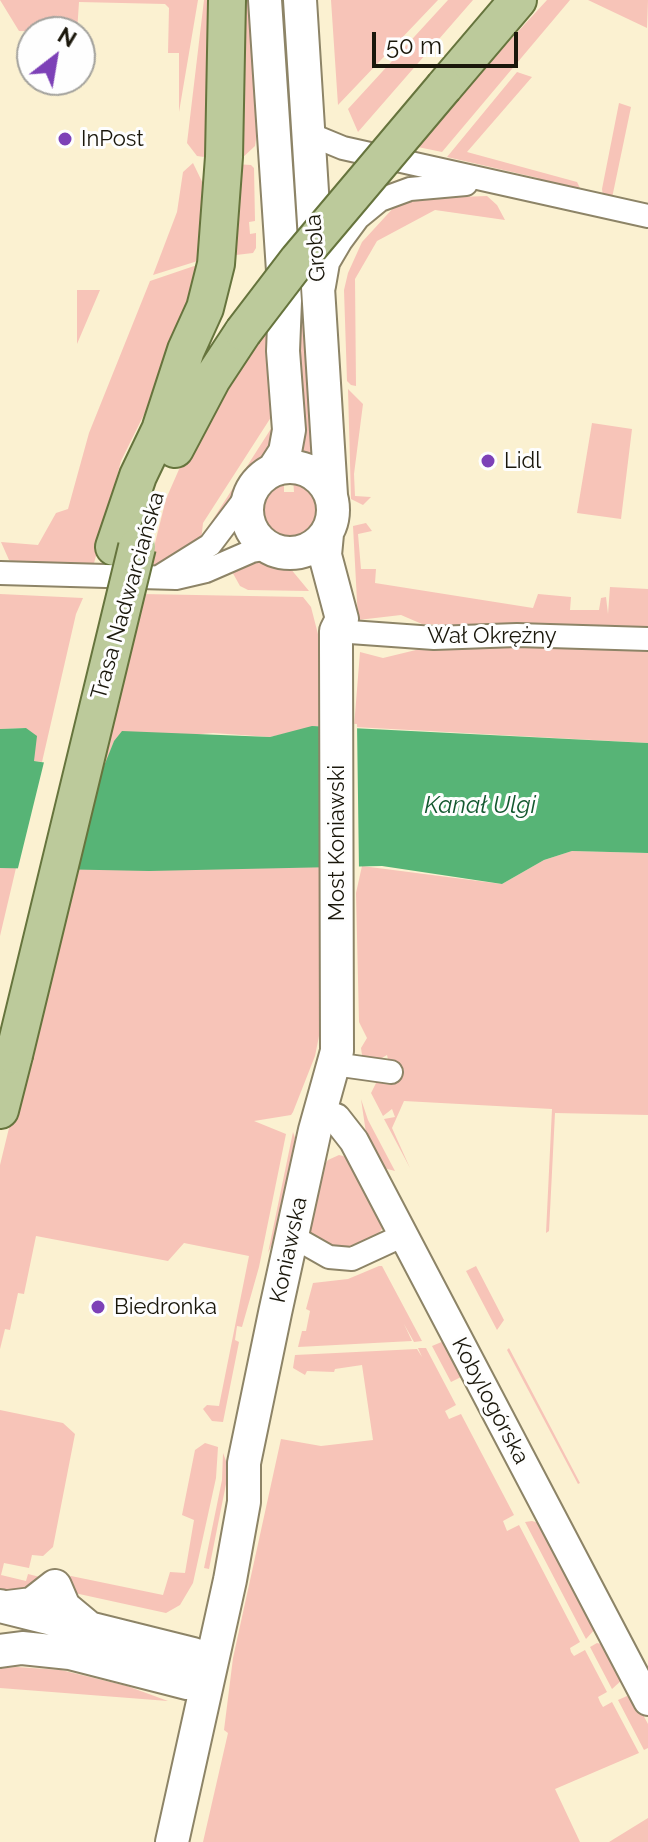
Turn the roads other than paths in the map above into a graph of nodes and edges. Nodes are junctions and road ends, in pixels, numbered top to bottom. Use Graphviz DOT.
graph roads {
  1 [pos="227,0"];
  2 [pos="265,0"];
  3 [pos="300,0"];
  4 [pos="488,0"];
  5 [pos="518,0"];
  6 [pos="436,79"];
  7 [pos="309,134"];
  8 [pos="503,185"];
  9 [pos="648,216"];
  10 [pos="320,304"];
  11 [pos="228,313"];
  12 [pos="274,469"];
  13 [pos="250,492"];
  14 [pos="331,495"];
  15 [pos="327,534"];
  16 [pos="125,547"];
  17 [pos="280,551"];
  18 [pos="0,573"];
  19 [pos="158,577"];
  20 [pos="336,639"];
  21 [pos="648,639"];
  22 [pos="0,1014"];
  23 [pos="336,1051"];
  24 [pos="391,1072"];
  25 [pos="0,1110"];
  26 [pos="320,1114"];
  27 [pos="404,1235"];
  28 [pos="292,1236"];
  29 [pos="1,1606"];
  30 [pos="0,1651"];
  31 [pos="197,1670"];
  32 [pos="648,1701"];
  33 [pos="160,1842"];
  34 [pos="172,1842"];
  1 -- 11 [label="main road"];
  2 -- 12 [label="main road, Grobla"];
  3 -- 7 [label="main road, Grobla"];
  4 -- 6 [label="main road, Trasa Nadwarciańska"];
  5 -- 6 [label="main road, Trasa Nadwarciańska"];
  6 -- 11 [label="main road, Trasa Nadwarciańska"];
  7 -- 8 [label="street"];
  7 -- 10 [label="main road, Grobla"];
  8 -- 9 [label="street"];
  8 -- 10 [label="street"];
  10 -- 14 [label="main road, Grobla"];
  11 -- 16 [label="main road, Trasa Nadwarciańska"];
  11 -- 16 [label="main road, Trasa Nadwarciańska"];
  12 -- 13 [label="main road"];
  12 -- 14 [label="main road"];
  13 -- 17 [label="main road"];
  13 -- 19 [label="street"];
  14 -- 15 [label="main road"];
  15 -- 17 [label="main road"];
  15 -- 20 [label="main road"];
  16 -- 22 [label="main road, Trasa Nadwarciańska"];
  16 -- 25 [label="main road, Trasa Nadwarciańska, bridge"];
  17 -- 19 [label="street"];
  17 -- 20 [label="main road"];
  18 -- 19 [label="street"];
  20 -- 21 [label="street, Wał Okrężny"];
  20 -- 23 [label="main road, Most Koniawski"];
  23 -- 24 [label="street"];
  23 -- 26 [label="main road, Koniawska"];
  26 -- 27 [label="street, Kobylogórska"];
  26 -- 28 [label="main road, Koniawska"];
  27 -- 28 [label="street"];
  27 -- 32 [label="street, Kobylogórska"];
  28 -- 31 [label="main road, Koniawska"];
  29 -- 31 [label="main road"];
  30 -- 31 [label="main road"];
  31 -- 33 [label="main road, Koniawska"];
  31 -- 34 [label="main road, Koniawska"];
}
